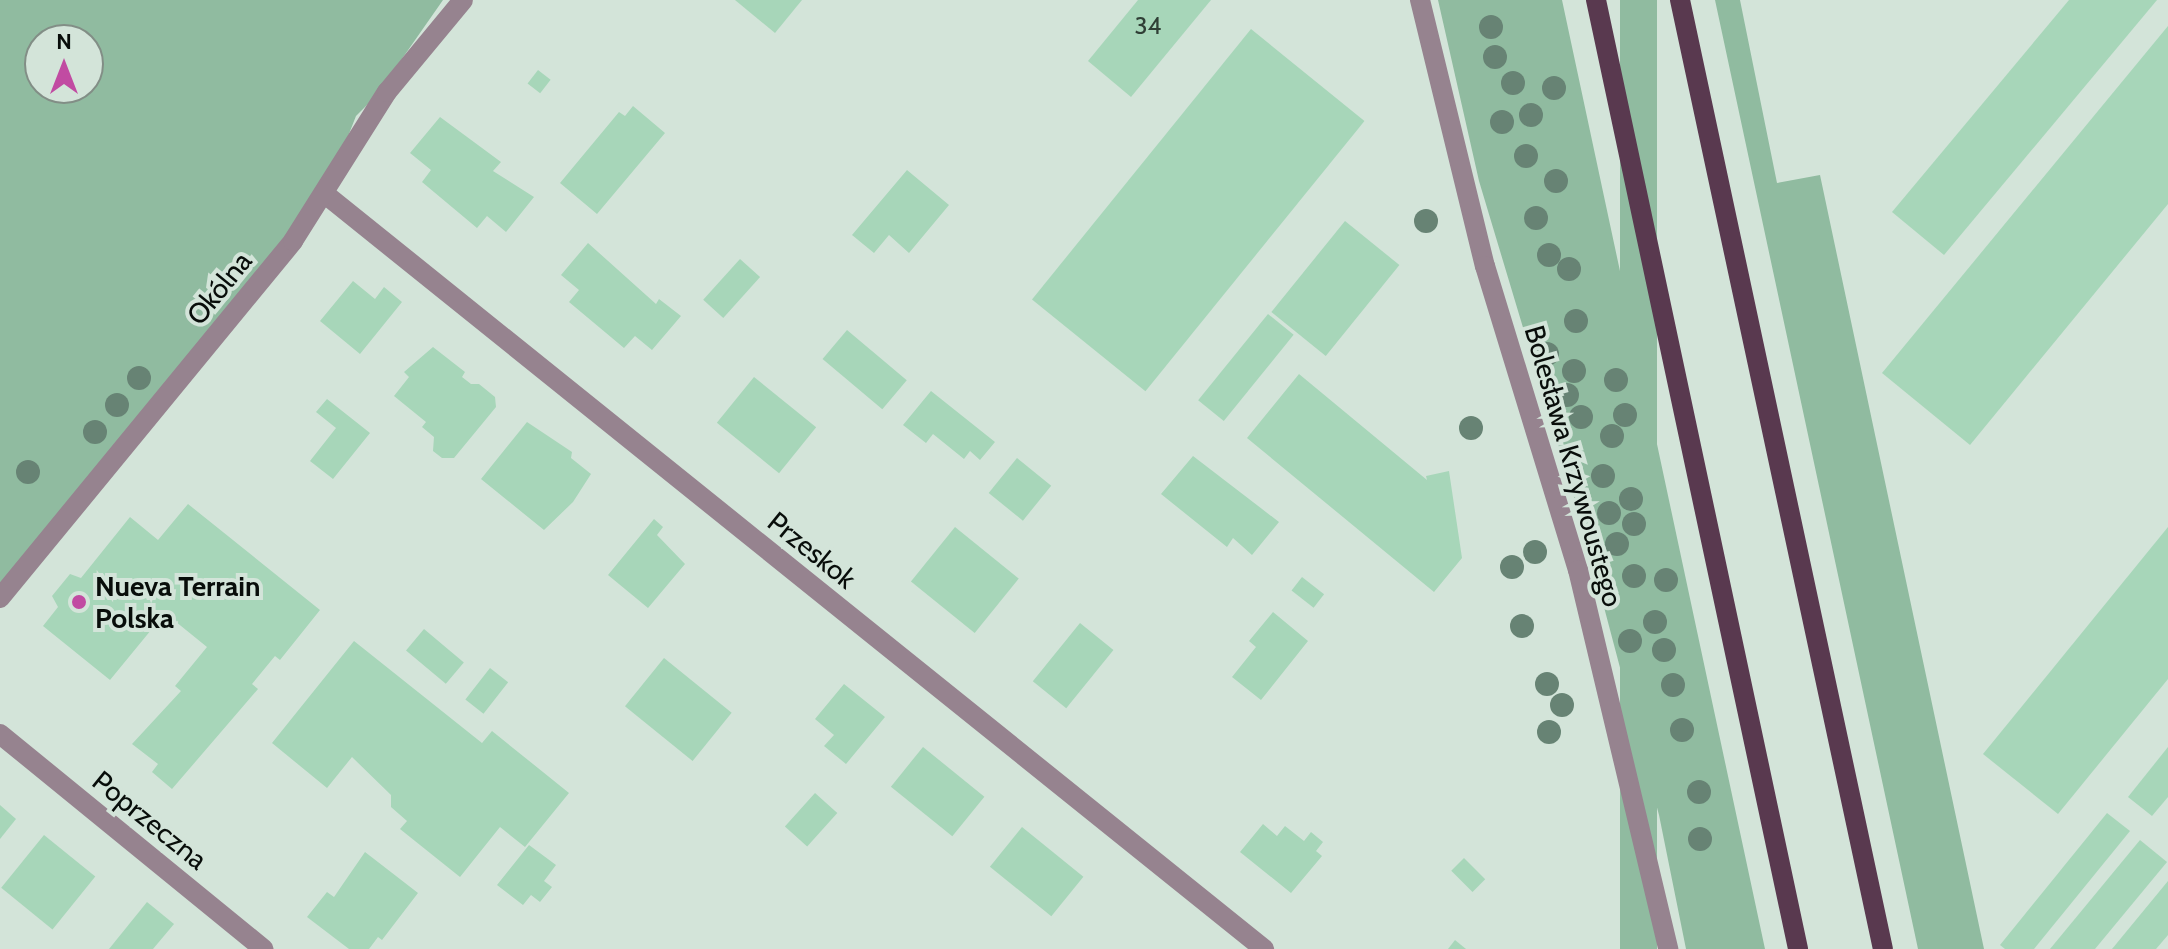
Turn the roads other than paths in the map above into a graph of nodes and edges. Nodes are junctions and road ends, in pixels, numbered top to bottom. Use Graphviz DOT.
graph roads {
  1 [pos="463,0"];
  2 [pos="1420,0"];
  3 [pos="1596,0"];
  4 [pos="1680,0"];
  5 [pos="325,194"];
  6 [pos="0,598"];
  7 [pos="0,734"];
  8 [pos="264,949"];
  9 [pos="1264,949"];
  10 [pos="1668,949"];
  11 [pos="1798,949"];
  12 [pos="1883,949"];
  1 -- 5 [label="street, Okólna"];
  2 -- 10 [label="street, Bolesława Krzywoustego"];
  3 -- 11 [label="main road"];
  4 -- 12 [label="main road"];
  5 -- 6 [label="street, Okólna"];
  5 -- 9 [label="street, Przeskok"];
  7 -- 8 [label="street, Poprzeczna"];
}
